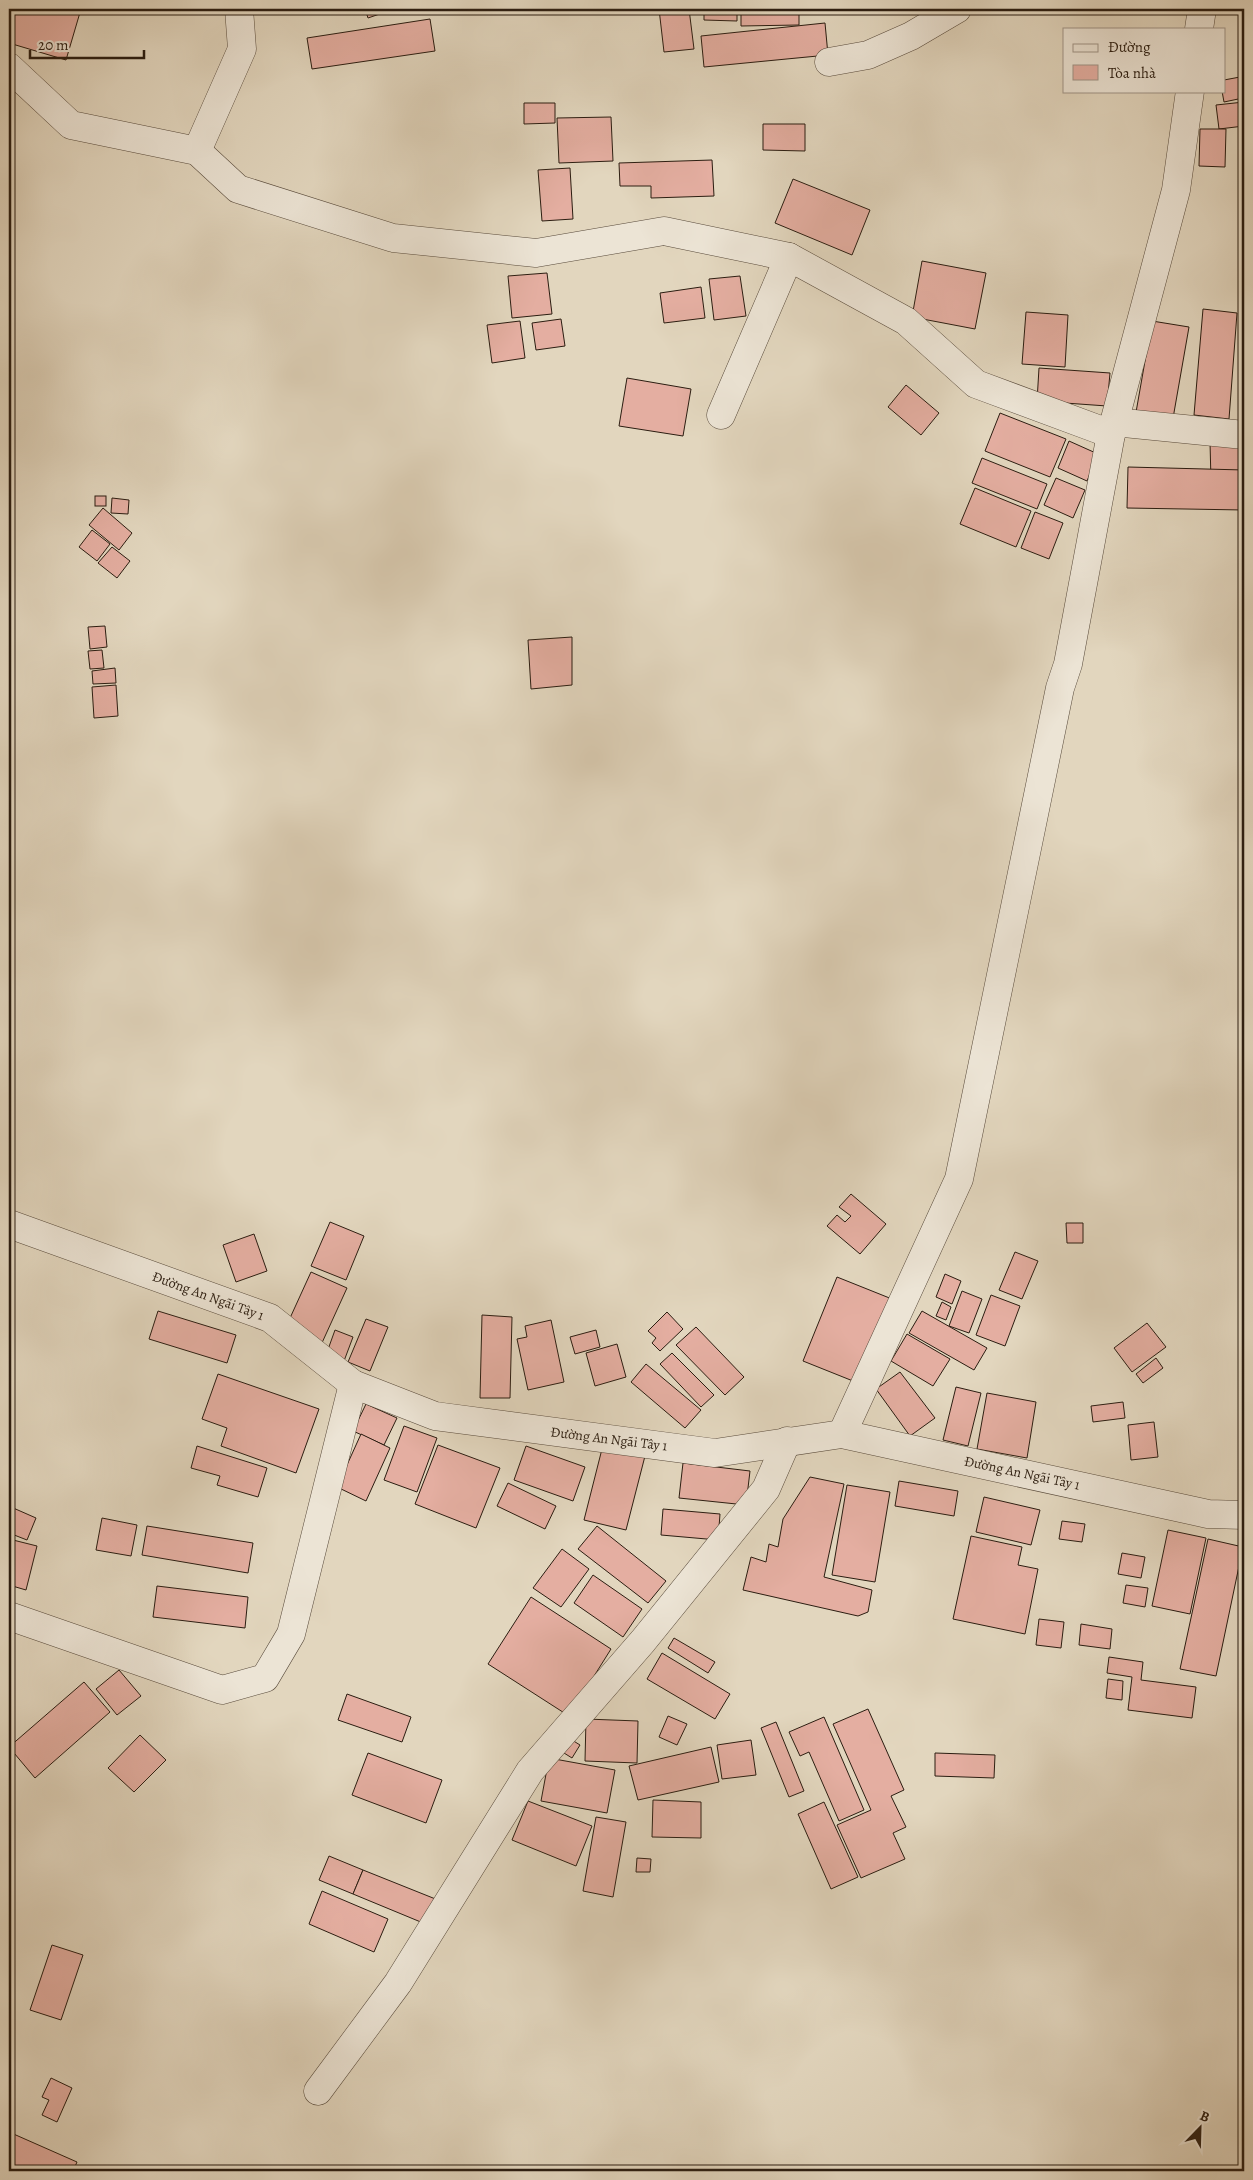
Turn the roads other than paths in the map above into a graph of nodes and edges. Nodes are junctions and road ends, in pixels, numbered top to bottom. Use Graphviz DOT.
graph roads {
  1 [pos="239,9"];
  2 [pos="957,9"];
  3 [pos="1202,9"];
  4 [pos="1199,28"];
  5 [pos="829,62"];
  6 [pos="9,67"];
  7 [pos="1190,92"];
  8 [pos="197,151"];
  9 [pos="789,257"];
  10 [pos="721,415"];
  11 [pos="1112,428"];
  12 [pos="1244,435"];
  13 [pos="9,1224"];
  14 [pos="354,1384"];
  15 [pos="842,1434"];
  16 [pos="787,1442"];
  17 [pos="1244,1515"];
  18 [pos="9,1616"];
  19 [pos="318,2091"];
  1 -- 8 [label="street"];
  2 -- 5 [label="street"];
  3 -- 4 [label="street"];
  6 -- 8 [label="street"];
  7 -- 11 [label="street"];
  8 -- 9 [label="street"];
  9 -- 10 [label="street"];
  9 -- 11 [label="street"];
  11 -- 12 [label="street"];
  11 -- 15 [label="street"];
  13 -- 14 [label="street, Đường An Ngãi Tây 1"];
  14 -- 16 [label="street, Đường An Ngãi Tây 1"];
  14 -- 18 [label="street"];
  15 -- 16 [label="street, Đường An Ngãi Tây 1"];
  15 -- 17 [label="street, Đường An Ngãi Tây 1"];
  16 -- 19 [label="street"];
}
